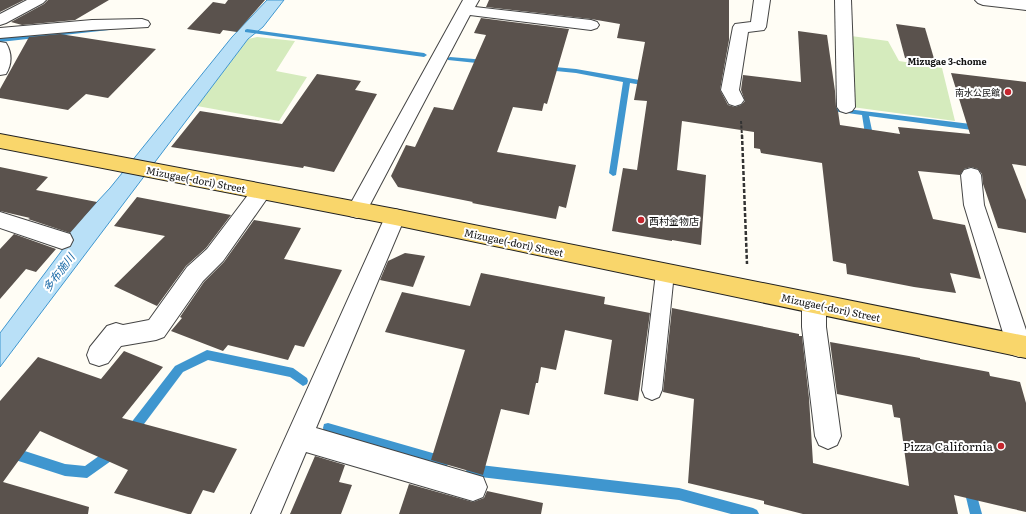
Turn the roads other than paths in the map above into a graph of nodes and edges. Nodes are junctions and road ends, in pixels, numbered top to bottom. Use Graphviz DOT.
graph roads {
  1 [pos="38,0"];
  2 [pos="762,0"];
  3 [pos="843,0"];
  4 [pos="983,0"];
  5 [pos="468,5"];
  6 [pos="1026,5"];
  7 [pos="0,20"];
  8 [pos="142,24"];
  9 [pos="591,25"];
  10 [pos="0,33"];
  11 [pos="0,47"];
  12 [pos="0,70"];
  13 [pos="732,95"];
  14 [pos="846,107"];
  15 [pos="0,141"];
  16 [pos="971,175"];
  17 [pos="261,192"];
  18 [pos="357,210"];
  19 [pos="396,217"];
  20 [pos="0,220"];
  21 [pos="62,240"];
  22 [pos="665,273"];
  23 [pos="814,304"];
  24 [pos="1023,347"];
  25 [pos="99,355"];
  26 [pos="652,390"];
  27 [pos="299,436"];
  28 [pos="828,436"];
  29 [pos="473,487"];
  30 [pos="265,514"];
  1 -- 7 [label="street"];
  2 -- 13 [label="street"];
  3 -- 14 [label="street"];
  4 -- 6 [label="street"];
  5 -- 9 [label="street"];
  5 -- 18 [label="street"];
  8 -- 10 [label="street"];
  11 -- 12 [label="street"];
  15 -- 17 [label="main road, Mizugae(-dori) Street"];
  16 -- 24 [label="street"];
  17 -- 18 [label="main road, Mizugae(-dori) Street"];
  17 -- 25 [label="street"];
  18 -- 19 [label="main road, Mizugae(-dori) Street"];
  19 -- 22 [label="main road, Mizugae(-dori) Street"];
  19 -- 27 [label="street"];
  20 -- 21 [label="street"];
  22 -- 23 [label="main road, Mizugae(-dori) Street"];
  22 -- 26 [label="lane"];
  23 -- 24 [label="main road, Mizugae(-dori) Street"];
  23 -- 28 [label="street"];
  27 -- 29 [label="street"];
  27 -- 30 [label="street"];
}
